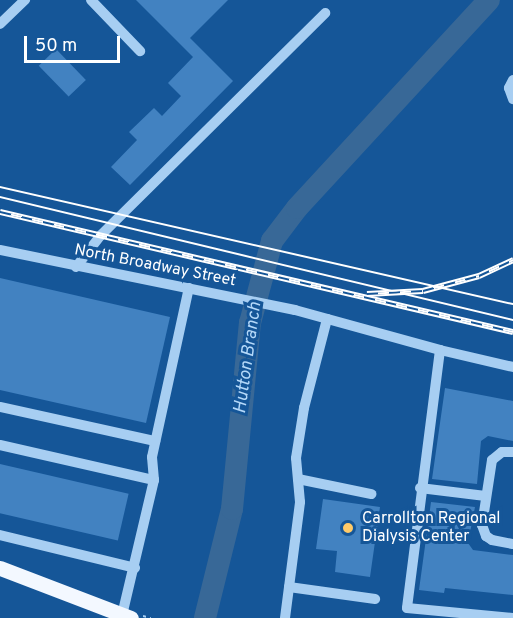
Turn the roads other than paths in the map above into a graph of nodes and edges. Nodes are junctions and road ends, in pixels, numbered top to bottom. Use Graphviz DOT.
graph roads {
  1 [pos="25,0"];
  2 [pos="91,0"];
  3 [pos="325,13"];
  4 [pos="0,24"];
  5 [pos="140,51"];
  6 [pos="513,80"];
  7 [pos="513,99"];
  8 [pos="0,250"];
  9 [pos="76,267"];
  10 [pos="189,288"];
  11 [pos="327,319"];
  12 [pos="440,350"];
  13 [pos="513,367"];
  14 [pos="0,407"];
  15 [pos="155,441"];
  16 [pos="0,444"];
  17 [pos="513,452"];
  18 [pos="298,479"];
  19 [pos="154,480"];
  20 [pos="420,488"];
  21 [pos="370,494"];
  22 [pos="486,496"];
  23 [pos="0,536"];
  24 [pos="513,544"];
  25 [pos="0,568"];
  26 [pos="135,568"];
  27 [pos="289,586"];
  28 [pos="375,599"];
  29 [pos="133,617"];
  30 [pos="285,618"];
  31 [pos="513,618"];
  1 -- 4 [label="street"];
  2 -- 5 [label="street"];
  3 -- 9 [label="street"];
  6 -- 7 [label="street"];
  8 -- 9 [label="street, North Broadway Street"];
  9 -- 10 [label="street, North Broadway Street"];
  10 -- 11 [label="street, North Broadway Street"];
  10 -- 15 [label="street"];
  11 -- 12 [label="street, North Broadway Street"];
  11 -- 18 [label="street"];
  12 -- 13 [label="street, North Broadway Street"];
  12 -- 20 [label="street"];
  14 -- 15 [label="street"];
  15 -- 19 [label="street"];
  16 -- 19 [label="street"];
  17 -- 22 [label="street"];
  18 -- 21 [label="street"];
  18 -- 27 [label="street"];
  19 -- 26 [label="street"];
  20 -- 22 [label="street"];
  20 -- 31 [label="street"];
  22 -- 24 [label="street"];
  23 -- 26 [label="street"];
  25 -- 29 [label="main road"];
  26 -- 29 [label="street"];
  27 -- 28 [label="street"];
  27 -- 30 [label="street"];
}
